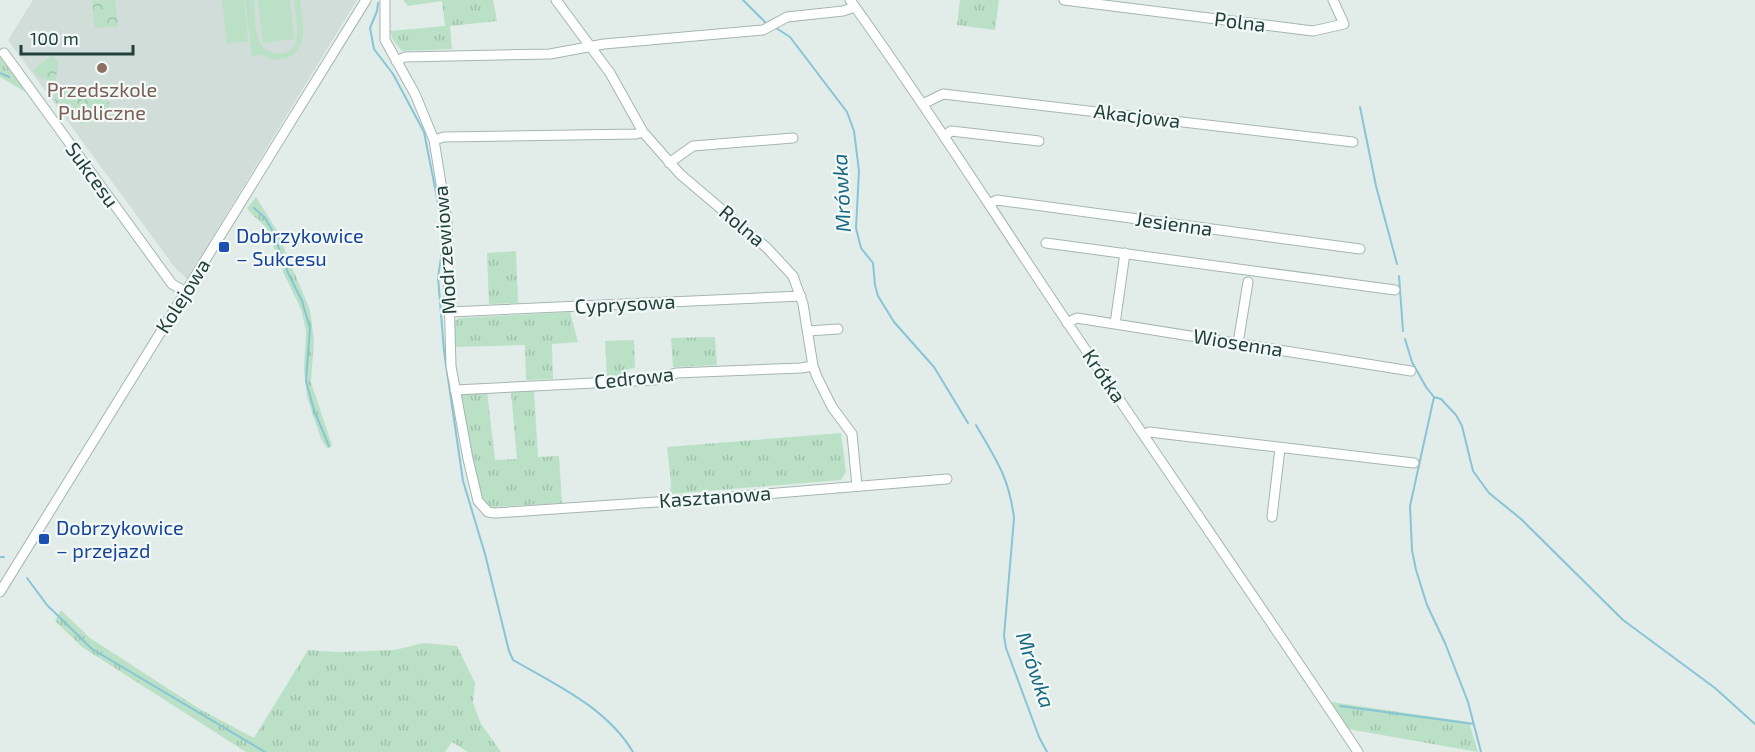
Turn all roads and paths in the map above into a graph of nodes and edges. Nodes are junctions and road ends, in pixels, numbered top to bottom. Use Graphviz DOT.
graph roads {
  1 [pos="366,0"];
  2 [pos="385,0"];
  3 [pos="556,0"];
  4 [pos="1064,0"];
  5 [pos="1333,0"];
  6 [pos="852,3"];
  7 [pos="591,47"];
  8 [pos="4,53"];
  9 [pos="396,61"];
  10 [pos="923,104"];
  11 [pos="643,132"];
  12 [pos="945,136"];
  13 [pos="793,138"];
  14 [pos="434,140"];
  15 [pos="1039,141"];
  16 [pos="1353,142"];
  17 [pos="669,163"];
  18 [pos="989,204"];
  19 [pos="1046,243"];
  20 [pos="1360,249"];
  21 [pos="1125,253"];
  22 [pos="1248,282"];
  23 [pos="1395,290"];
  24 [pos="186,292"];
  25 [pos="801,296"];
  26 [pos="449,312"];
  27 [pos="1067,323"];
  28 [pos="1115,324"];
  29 [pos="838,329"];
  30 [pos="808,332"];
  31 [pos="1238,343"];
  32 [pos="813,366"];
  33 [pos="1411,372"];
  34 [pos="455,390"];
  35 [pos="1144,435"];
  36 [pos="1280,448"];
  37 [pos="1414,463"];
  38 [pos="947,479"];
  39 [pos="857,486"];
  40 [pos="484,508"];
  41 [pos="1272,517"];
  42 [pos="0,592"];
  43 [pos="1358,752"];
  1 -- 24 [label="street, Kolejowa"];
  2 -- 9 [label="street, Modrzewiowa"];
  3 -- 7 [label="street, Rolna"];
  4 -- 5 [label="street, Polna"];
  6 -- 7 [label="street"];
  6 -- 10 [label="street, Krótka"];
  7 -- 9 [label="street"];
  7 -- 11 [label="street, Rolna"];
  8 -- 24 [label="street, Sukcesu"];
  9 -- 14 [label="street, Modrzewiowa"];
  10 -- 12 [label="street, Krótka"];
  10 -- 16 [label="street, Akacjowa"];
  11 -- 14 [label="street"];
  11 -- 17 [label="street, Rolna"];
  12 -- 15 [label="street"];
  12 -- 18 [label="street, Krótka"];
  13 -- 17 [label="street"];
  14 -- 26 [label="street, Modrzewiowa"];
  17 -- 25 [label="street, Rolna"];
  18 -- 20 [label="street, Jesienna"];
  18 -- 27 [label="street, Krótka"];
  19 -- 21 [label="street"];
  21 -- 23 [label="street"];
  21 -- 28 [label="street"];
  22 -- 31 [label="street"];
  24 -- 42 [label="street, Kolejowa"];
  25 -- 26 [label="street, Cyprysowa"];
  25 -- 30 [label="street, Rolna"];
  26 -- 34 [label="street, Modrzewiowa"];
  27 -- 28 [label="street, Wiosenna"];
  27 -- 35 [label="street, Krótka"];
  28 -- 31 [label="street, Wiosenna"];
  29 -- 30 [label="street"];
  30 -- 32 [label="street, Rolna"];
  31 -- 33 [label="street, Wiosenna"];
  32 -- 34 [label="street, Cedrowa"];
  32 -- 39 [label="street, Rolna"];
  34 -- 40 [label="street, Modrzewiowa"];
  35 -- 36 [label="street"];
  35 -- 43 [label="street, Krótka"];
  36 -- 37 [label="street"];
  36 -- 41 [label="street"];
  38 -- 39 [label="street, Kasztanowa"];
  39 -- 40 [label="street, Kasztanowa"];
}
